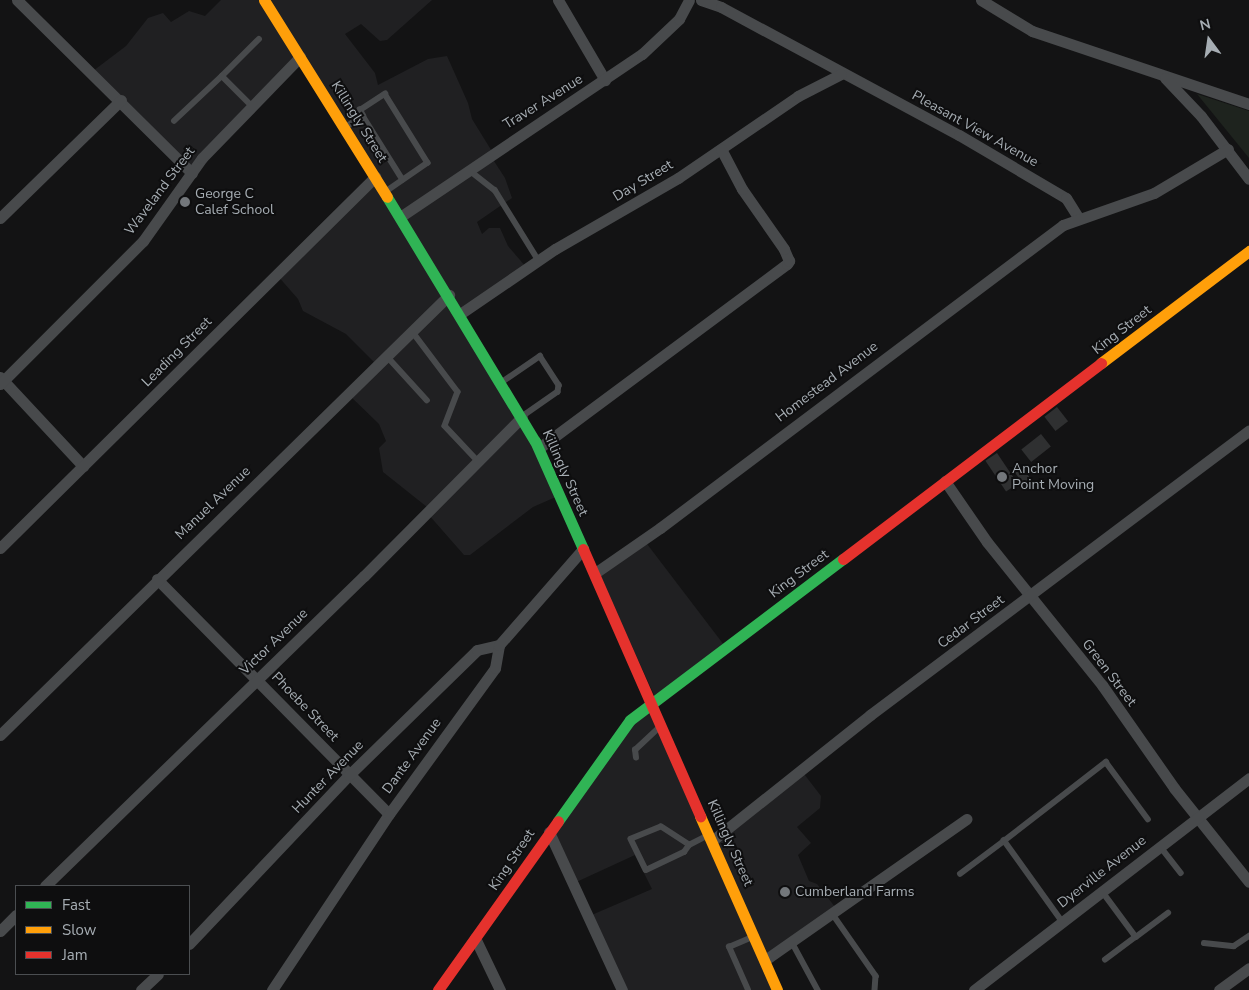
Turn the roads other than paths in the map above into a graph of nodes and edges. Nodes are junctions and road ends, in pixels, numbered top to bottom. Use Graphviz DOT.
graph roads {
  1 [pos="16,0"];
  2 [pos="264,0"];
  3 [pos="558,0"];
  4 [pos="689,0"];
  5 [pos="701,0"];
  6 [pos="981,0"];
  7 [pos="258,39"];
  8 [pos="300,57"];
  9 [pos="840,74"];
  10 [pos="222,76"];
  11 [pos="1164,77"];
  12 [pos="605,80"];
  13 [pos="121,100"];
  14 [pos="1249,104"];
  15 [pos="253,107"];
  16 [pos="363,116"];
  17 [pos="174,121"];
  18 [pos="345,127"];
  19 [pos="721,149"];
  20 [pos="1228,149"];
  21 [pos="469,170"];
  22 [pos="192,173"];
  23 [pos="375,177"];
  24 [pos="1249,179"];
  25 [pos="403,180"];
  26 [pos="385,193"];
  27 [pos="400,217"];
  28 [pos="1078,217"];
  29 [pos="0,218"];
  30 [pos="1249,251"];
  31 [pos="539,261"];
  32 [pos="449,295"];
  33 [pos="460,314"];
  34 [pos="412,331"];
  35 [pos="386,355"];
  36 [pos="1,380"];
  37 [pos="502,382"];
  38 [pos="427,400"];
  39 [pos="522,417"];
  40 [pos="1249,430"];
  41 [pos="538,448"];
  42 [pos="478,461"];
  43 [pos="83,466"];
  44 [pos="945,482"];
  45 [pos="0,548"];
  46 [pos="583,549"];
  47 [pos="595,573"];
  48 [pos="157,579"];
  49 [pos="1030,594"];
  50 [pos="499,645"];
  51 [pos="258,679"];
  52 [pos="651,702"];
  53 [pos="661,726"];
  54 [pos="0,735"];
  55 [pos="636,758"];
  56 [pos="349,775"];
  57 [pos="1249,778"];
  58 [pos="389,814"];
  59 [pos="1197,817"];
  60 [pos="966,819"];
  61 [pos="1148,819"];
  62 [pos="549,832"];
  63 [pos="711,838"];
  64 [pos="1004,841"];
  65 [pos="688,845"];
  66 [pos="1160,846"];
  67 [pos="1181,873"];
  68 [pos="960,874"];
  69 [pos="1249,882"];
  70 [pos="46,885"];
  71 [pos="1102,891"];
  72 [pos="832,913"];
  73 [pos="1168,913"];
  74 [pos="15,916"];
  75 [pos="1062,922"];
  76 [pos="0,931"];
  77 [pos="754,936"];
  78 [pos="1249,936"];
  79 [pos="1136,937"];
  80 [pos="475,938"];
  81 [pos="792,942"];
  82 [pos="190,943"];
  83 [pos="1204,943"];
  84 [pos="765,960"];
  85 [pos="1106,960"];
  86 [pos="1249,968"];
  87 [pos="157,975"];
  88 [pos="141,990"];
  89 [pos="272,990"];
  90 [pos="438,990"];
  91 [pos="500,990"];
  92 [pos="622,990"];
  93 [pos="748,990"];
  94 [pos="777,990"];
  95 [pos="818,990"];
  96 [pos="875,990"];
  97 [pos="974,990"];
  98 [pos="1220,990"];
  1 -- 13 [label="street"];
  2 -- 8 [label="main road, Killingly Street"];
  3 -- 12 [label="street"];
  4 -- 12 [label="street, Traver Avenue"];
  5 -- 9 [label="street, Pleasant View Avenue"];
  6 -- 11 [label="street"];
  7 -- 10 [label="lane"];
  8 -- 15 [label="street, Waveland Street"];
  8 -- 18 [label="main road, Killingly Street"];
  9 -- 19 [label="street, Day Street"];
  9 -- 28 [label="street, Pleasant View Avenue"];
  10 -- 15 [label="lane"];
  10 -- 17 [label="lane"];
  11 -- 14 [label="street"];
  11 -- 20 [label="street"];
  12 -- 21 [label="street, Traver Avenue"];
  13 -- 22 [label="street"];
  13 -- 29 [label="street"];
  15 -- 22 [label="street, Waveland Street"];
  16 -- 18 [label="lane"];
  16 -- 25 [label="lane"];
  16 -- 25 [label="lane"];
  18 -- 23 [label="main road, Killingly Street"];
  19 -- 31 [label="street, Day Street"];
  19 -- 41 [label="street"];
  20 -- 24 [label="street"];
  20 -- 28 [label="street"];
  21 -- 27 [label="street, Traver Avenue"];
  21 -- 31 [label="lane"];
  22 -- 36 [label="street, Waveland Street"];
  23 -- 26 [label="main road, Killingly Street"];
  23 -- 43 [label="street, Leading Street"];
  25 -- 26 [label="lane"];
  26 -- 27 [label="main road, Killingly Street"];
  27 -- 32 [label="main road, Killingly Street"];
  28 -- 47 [label="street, Homestead Avenue"];
  30 -- 44 [label="main road, King Street"];
  31 -- 33 [label="street, Day Street"];
  32 -- 33 [label="main road, Killingly Street"];
  32 -- 34 [label="street, Manuel Avenue"];
  33 -- 37 [label="main road, Killingly Street"];
  34 -- 35 [label="street, Manuel Avenue"];
  34 -- 42 [label="lane"];
  35 -- 38 [label="lane"];
  35 -- 48 [label="street, Manuel Avenue"];
  36 -- 43 [label="street"];
  37 -- 39 [label="main road, Killingly Street"];
  37 -- 39 [label="lane"];
  39 -- 41 [label="main road, Killingly Street"];
  39 -- 42 [label="street, Victor Avenue"];
  40 -- 49 [label="street, Cedar Street"];
  41 -- 46 [label="main road, Killingly Street"];
  42 -- 51 [label="street, Victor Avenue"];
  43 -- 45 [label="street, Leading Street"];
  44 -- 49 [label="street, Green Street"];
  44 -- 52 [label="main road, King Street"];
  46 -- 47 [label="main road, Killingly Street"];
  46 -- 50 [label="street, Dante Avenue"];
  47 -- 52 [label="main road, Killingly Street"];
  48 -- 51 [label="street, Phoebe Street"];
  48 -- 54 [label="street, Manuel Avenue"];
  49 -- 59 [label="street, Green Street"];
  49 -- 63 [label="street, Cedar Street"];
  50 -- 56 [label="street, Hunter Avenue"];
  50 -- 58 [label="street, Dante Avenue"];
  51 -- 56 [label="street, Phoebe Street"];
  51 -- 70 [label="street, Victor Avenue"];
  52 -- 53 [label="main road, Killingly Street"];
  52 -- 62 [label="main road, King Street"];
  53 -- 55 [label="lane"];
  53 -- 63 [label="main road, Killingly Street"];
  56 -- 58 [label="street, Phoebe Street"];
  56 -- 82 [label="street, Hunter Avenue"];
  57 -- 59 [label="street, Dyerville Avenue"];
  58 -- 89 [label="street, Dante Avenue"];
  59 -- 66 [label="street, Dyerville Avenue"];
  59 -- 69 [label="street, Green Street"];
  60 -- 72 [label="street"];
  61 -- 64 [label="lane"];
  62 -- 80 [label="main road, King Street"];
  62 -- 92 [label="street"];
  63 -- 65 [label="lane"];
  63 -- 77 [label="main road, Killingly Street"];
  64 -- 68 [label="lane"];
  64 -- 75 [label="lane"];
  65 -- 65 [label="lane"];
  66 -- 67 [label="lane"];
  66 -- 71 [label="street, Dyerville Avenue"];
  71 -- 75 [label="street, Dyerville Avenue"];
  71 -- 79 [label="lane"];
  72 -- 81 [label="street"];
  72 -- 96 [label="lane"];
  73 -- 79 [label="lane"];
  74 -- 76 [label="street"];
  75 -- 97 [label="street, Dyerville Avenue"];
  77 -- 84 [label="main road, Killingly Street"];
  77 -- 93 [label="lane"];
  78 -- 83 [label="lane"];
  79 -- 85 [label="lane"];
  80 -- 90 [label="main road, King Street"];
  80 -- 91 [label="street"];
  81 -- 84 [label="street"];
  81 -- 95 [label="lane"];
  84 -- 94 [label="main road, Killingly Street"];
  86 -- 98 [label="street"];
  87 -- 88 [label="street"];
}
